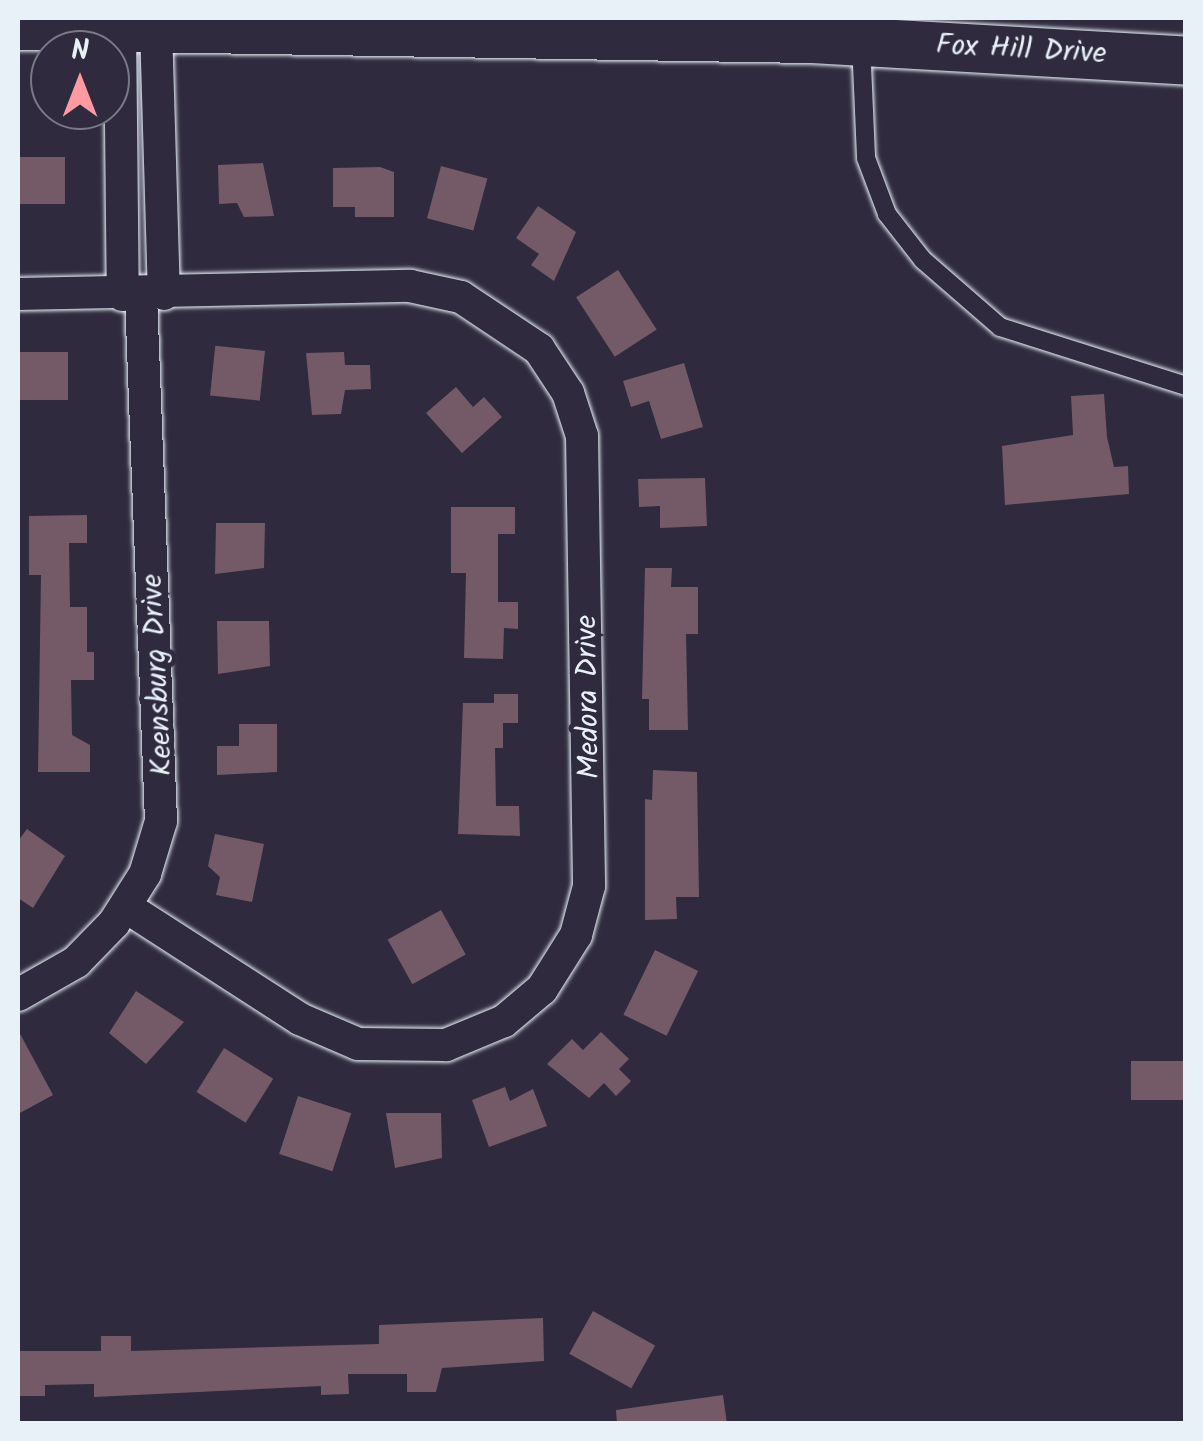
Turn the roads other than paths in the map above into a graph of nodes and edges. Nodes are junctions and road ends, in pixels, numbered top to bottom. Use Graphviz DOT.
graph roads {
  1 [pos="401,25"];
  2 [pos="18,26"];
  3 [pos="138,27"];
  4 [pos="861,42"];
  5 [pos="1186,61"];
  6 [pos="18,294"];
  7 [pos="143,294"];
  8 [pos="1186,386"];
  9 [pos="126,906"];
  10 [pos="18,994"];
  1 -- 3 [label="street, Fox Hill Drive"];
  1 -- 4 [label="street, Fox Hill Drive"];
  2 -- 3 [label="street, Fox Hill Drive"];
  3 -- 7 [label="street, Keensburg Drive"];
  4 -- 5 [label="street, Fox Hill Drive"];
  4 -- 8 [label="lane"];
  6 -- 7 [label="street, Medora Drive"];
  7 -- 9 [label="street, Keensburg Drive"];
  7 -- 9 [label="street, Medora Drive"];
  9 -- 10 [label="street, Keensburg Drive"];
}
